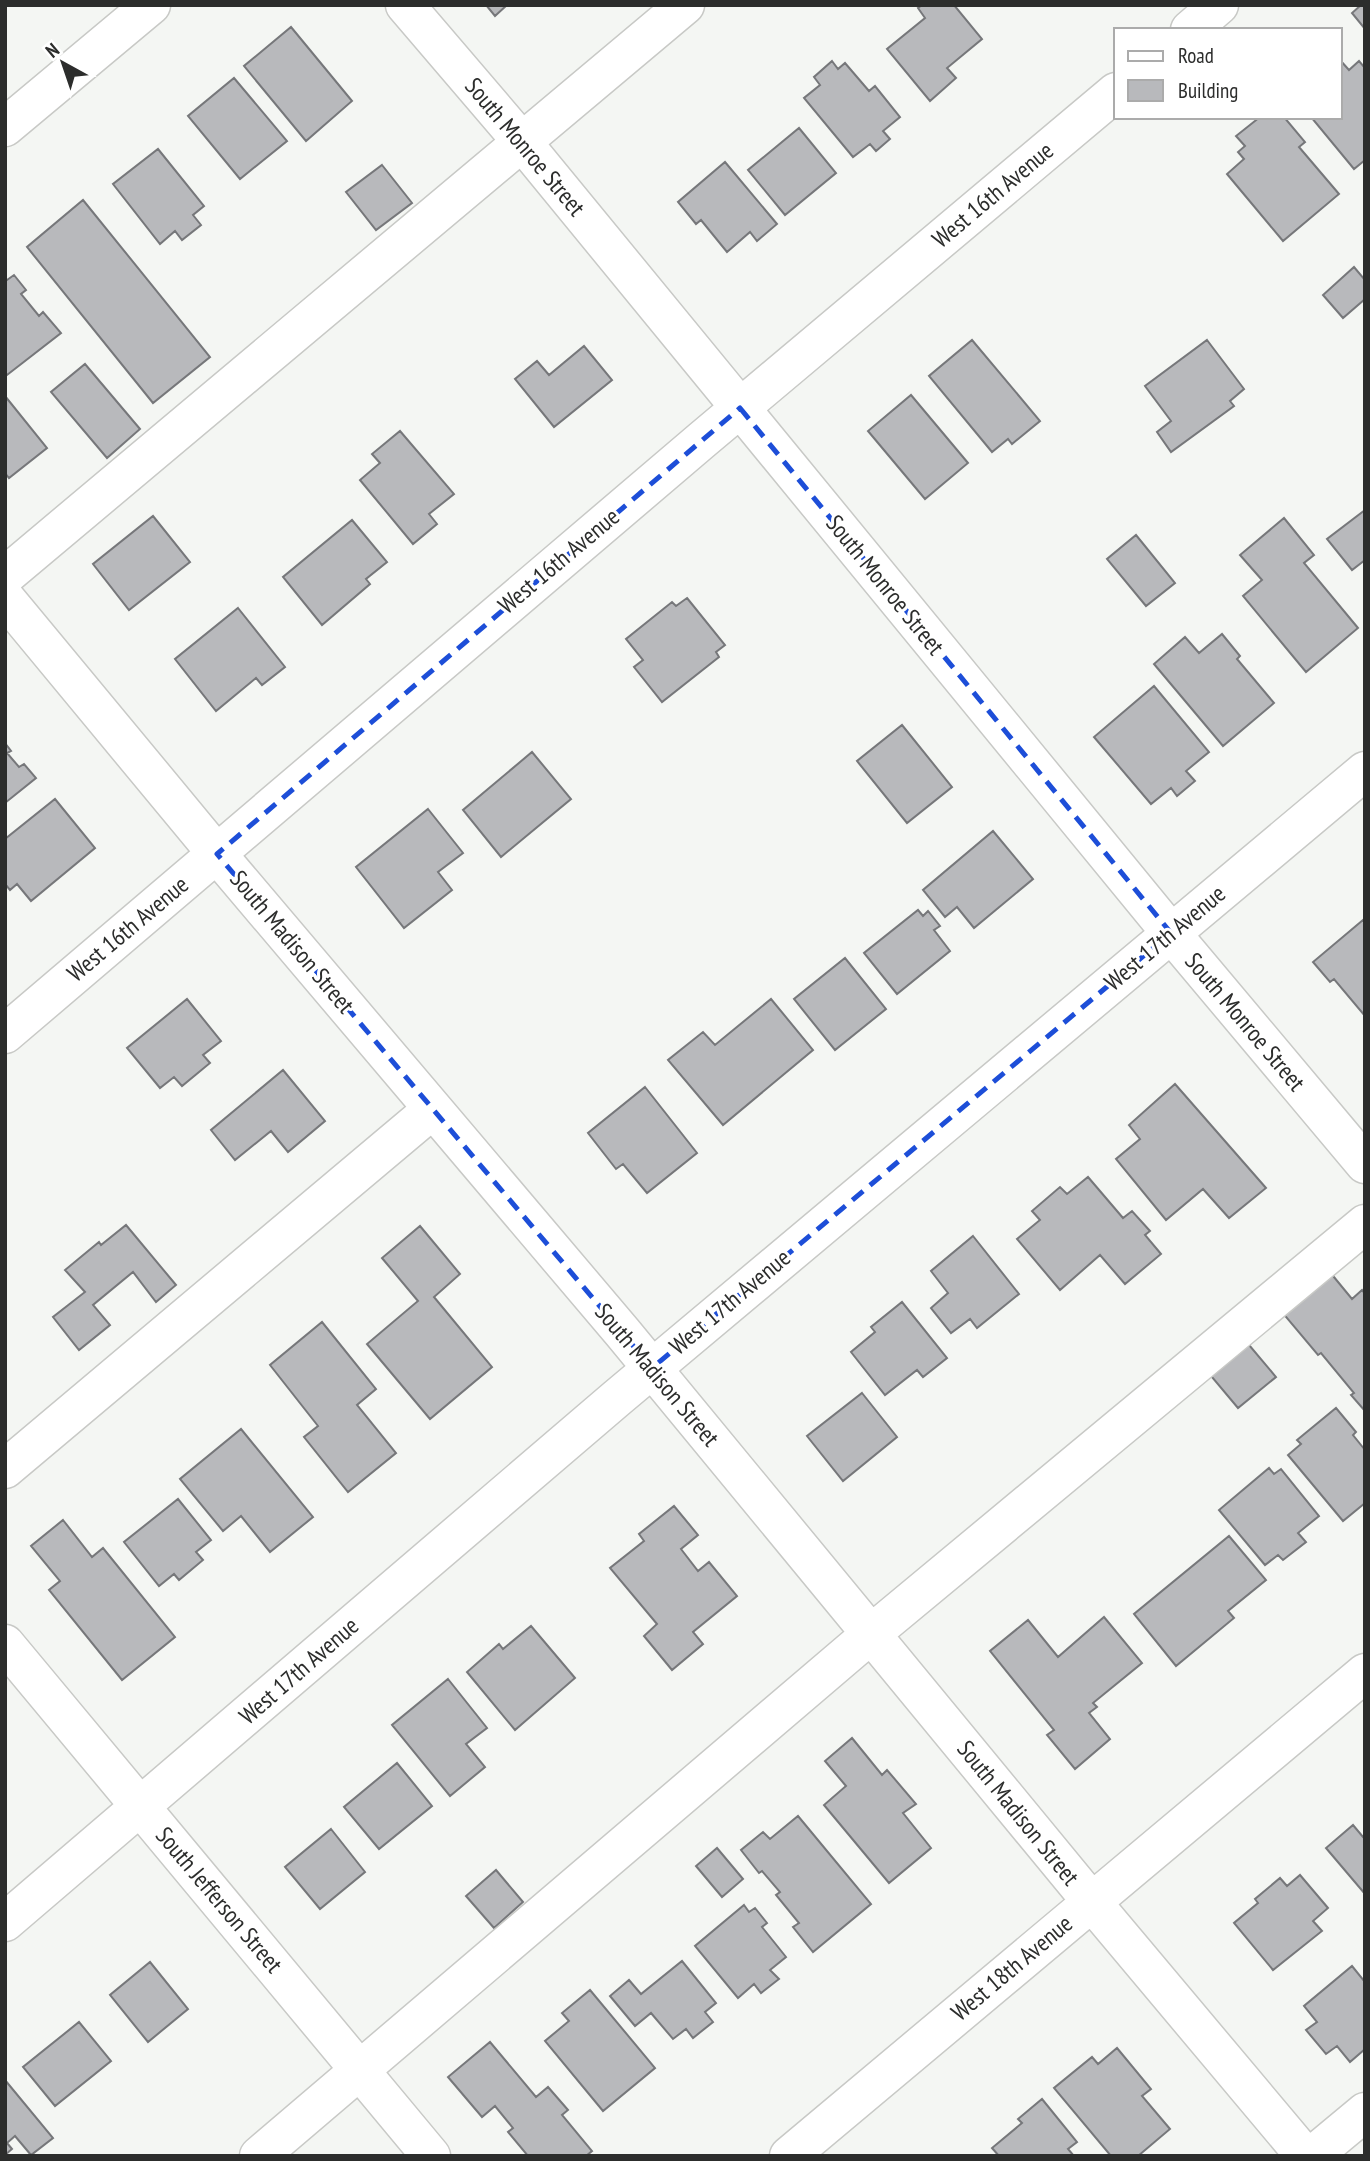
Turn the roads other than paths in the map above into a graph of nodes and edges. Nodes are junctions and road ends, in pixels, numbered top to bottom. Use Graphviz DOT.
graph roads {
  1 [pos="151,5"];
  2 [pos="405,5"];
  3 [pos="685,5"];
  4 [pos="1219,5"];
  5 [pos="1192,28"];
  6 [pos="1114,94"];
  7 [pos="5,127"];
  8 [pos="523,143"];
  9 [pos="740,408"];
  10 [pos="5,576"];
  11 [pos="5,598"];
  12 [pos="1365,771"];
  13 [pos="217,854"];
  14 [pos="1171,933"];
  15 [pos="5,1034"];
  16 [pos="433,1110"];
  17 [pos="1365,1164"];
  18 [pos="1365,1224"];
  19 [pos="652,1368"];
  20 [pos="5,1469"];
  21 [pos="871,1634"];
  22 [pos="5,1644"];
  23 [pos="1365,1673"];
  24 [pos="141,1806"];
  25 [pos="1091,1901"];
  26 [pos="5,1922"];
  27 [pos="361,2071"];
  28 [pos="1365,2112"];
  29 [pos="259,2156"];
  30 [pos="431,2156"];
  31 [pos="789,2156"];
  32 [pos="1305,2156"];
  33 [pos="1312,2156"];
  1 -- 7 [label="street"];
  2 -- 8 [label="street, South Monroe Street"];
  3 -- 8 [label="street"];
  4 -- 5 [label="street"];
  6 -- 9 [label="street, West 16th Avenue"];
  8 -- 9 [label="street, South Monroe Street"];
  8 -- 10 [label="street"];
  9 -- 13 [label="street, West 16th Avenue"];
  9 -- 14 [label="street, South Monroe Street"];
  11 -- 13 [label="street, South Madison Street"];
  12 -- 14 [label="street, West 17th Avenue"];
  13 -- 15 [label="street, West 16th Avenue"];
  13 -- 16 [label="street, South Madison Street"];
  14 -- 17 [label="street, South Monroe Street"];
  14 -- 19 [label="street, West 17th Avenue"];
  16 -- 19 [label="street, South Madison Street"];
  16 -- 20 [label="street"];
  18 -- 21 [label="street"];
  19 -- 21 [label="street, South Madison Street"];
  19 -- 24 [label="street, West 17th Avenue"];
  21 -- 25 [label="street, South Madison Street"];
  21 -- 27 [label="street"];
  22 -- 24 [label="street, South Jefferson Street"];
  23 -- 25 [label="street, West 18th Avenue"];
  24 -- 26 [label="street, West 17th Avenue"];
  24 -- 27 [label="street, South Jefferson Street"];
  25 -- 31 [label="street, West 18th Avenue"];
  25 -- 32 [label="street, South Madison Street"];
  27 -- 29 [label="street"];
  27 -- 30 [label="street, South Jefferson Street"];
  28 -- 33 [label="street"];
}
